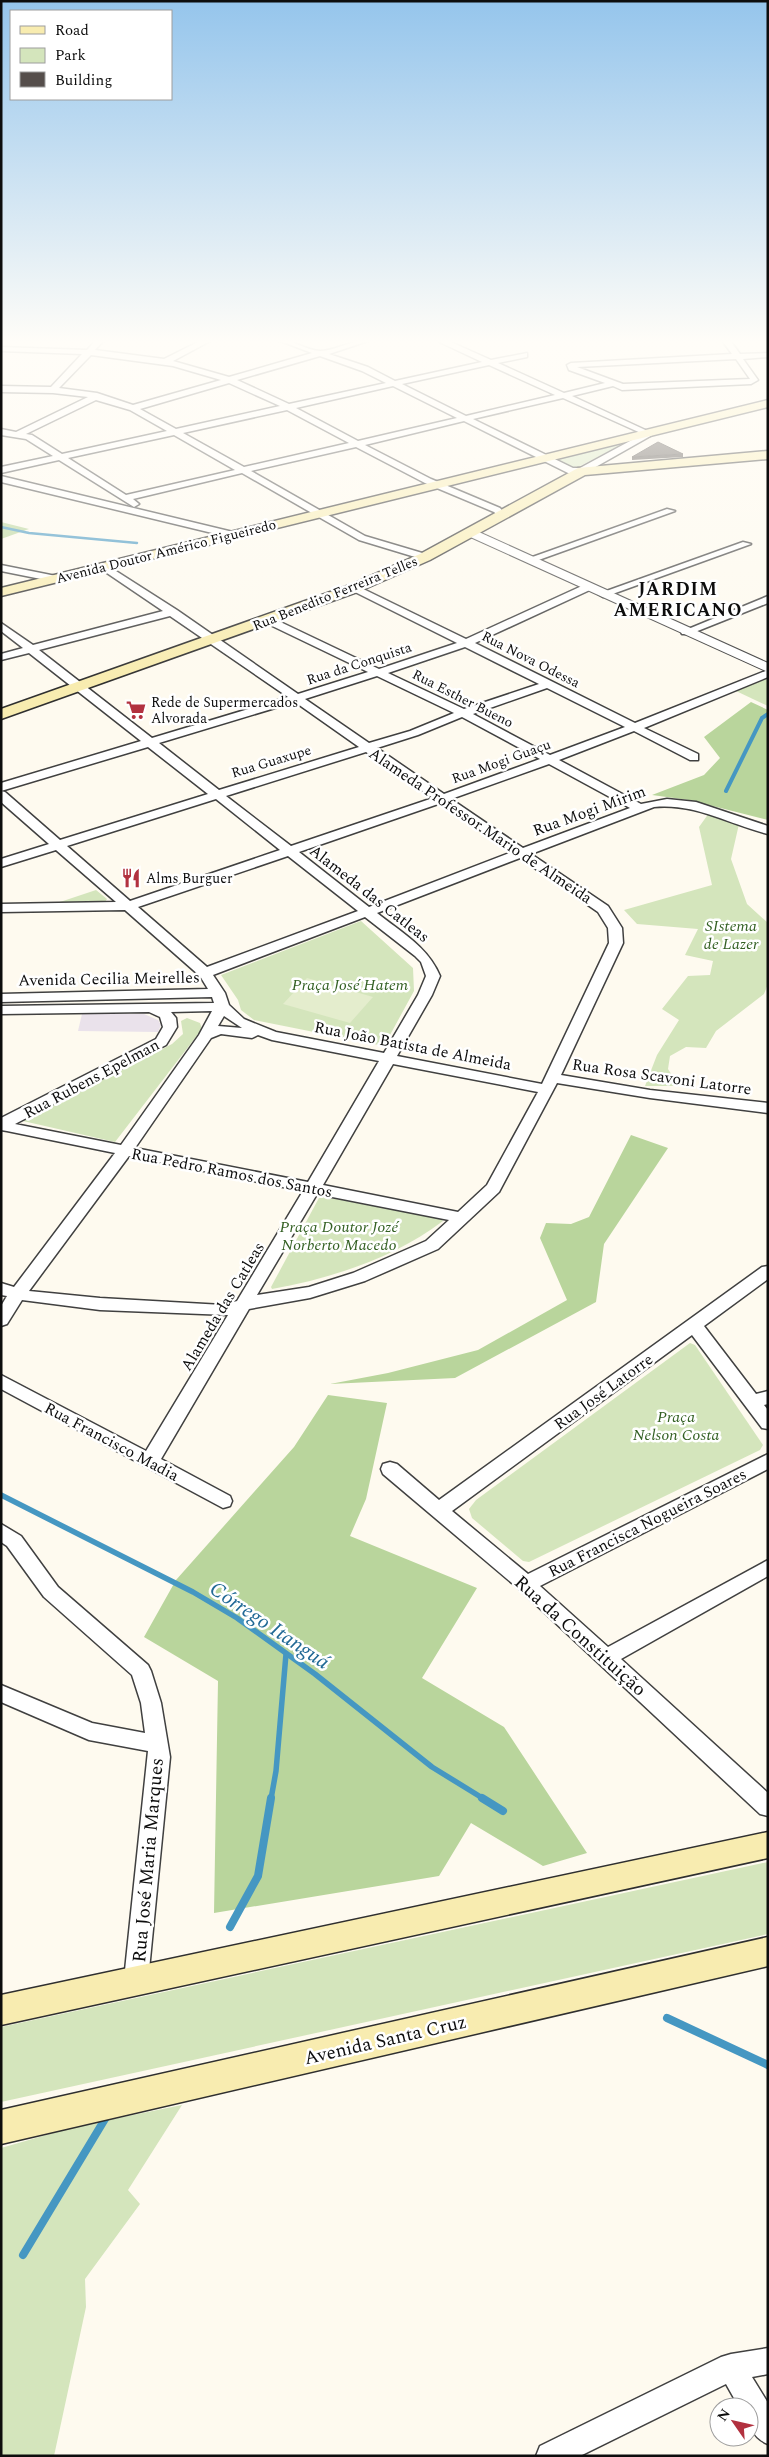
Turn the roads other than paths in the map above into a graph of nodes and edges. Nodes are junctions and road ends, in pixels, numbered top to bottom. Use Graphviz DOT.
graph roads {
  1 [pos="56,454"];
  2 [pos="77,454"];
  3 [pos="214,454"];
  4 [pos="314,454"];
  5 [pos="375,454"];
  6 [pos="536,454"];
  7 [pos="557,454"];
  8 [pos="614,454"];
  9 [pos="768,455"];
  10 [pos="62,457"];
  11 [pos="543,457"];
  12 [pos="1,470"];
  13 [pos="242,470"];
  14 [pos="582,471"];
  15 [pos="1,479"];
  16 [pos="433,484"];
  17 [pos="125,503"];
  18 [pos="670,511"];
  19 [pos="146,512"];
  20 [pos="316,513"];
  21 [pos="501,515"];
  22 [pos="470,532"];
  23 [pos="233,535"];
  24 [pos="746,544"];
  25 [pos="425,557"];
  26 [pos="529,560"];
  27 [pos="105,567"];
  28 [pos="1,568"];
  29 [pos="56,579"];
  30 [pos="355,588"];
  31 [pos="588,588"];
  32 [pos="1,592"];
  33 [pos="603,594"];
  34 [pos="768,599"];
  35 [pos="173,612"];
  36 [pos="268,620"];
  37 [pos="1,626"];
  38 [pos="686,632"];
  39 [pos="212,640"];
  40 [pos="467,643"];
  41 [pos="31,650"];
  42 [pos="1,657"];
  43 [pos="768,668"];
  44 [pos="378,673"];
  45 [pos="768,673"];
  46 [pos="549,684"];
  47 [pos="80,687"];
  48 [pos="297,699"];
  49 [pos="463,713"];
  50 [pos="1,714"];
  51 [pos="635,727"];
  52 [pos="151,743"];
  53 [pos="368,748"];
  54 [pos="694,757"];
  55 [pos="549,759"];
  56 [pos="1,787"];
  57 [pos="216,794"];
  58 [pos="1,795"];
  59 [pos="443,798"];
  60 [pos="641,809"];
  61 [pos="768,830"];
  62 [pos="57,845"];
  63 [pos="288,851"];
  64 [pos="524,853"];
  65 [pos="1,863"];
  66 [pos="129,906"];
  67 [pos="1,908"];
  68 [pos="367,912"];
  69 [pos="205,973"];
  70 [pos="1,998"];
  71 [pos="220,1000"];
  72 [pos="168,1007"];
  73 [pos="149,1008"];
  74 [pos="1,1010"];
  75 [pos="206,1034"];
  76 [pos="272,1036"];
  77 [pos="388,1057"];
  78 [pos="549,1084"];
  79 [pos="768,1108"];
  80 [pos="2,1124"];
  81 [pos="125,1151"];
  82 [pos="313,1188"];
  83 [pos="464,1218"];
  84 [pos="768,1272"];
  85 [pos="9,1291"];
  86 [pos="242,1306"];
  87 [pos="1,1320"];
  88 [pos="694,1326"];
  89 [pos="1,1381"];
  90 [pos="760,1400"];
  91 [pos="768,1423"];
  92 [pos="150,1460"];
  93 [pos="768,1461"];
  94 [pos="390,1469"];
  95 [pos="223,1501"];
  96 [pos="438,1510"];
  97 [pos="1,1531"];
  98 [pos="768,1567"];
  99 [pos="526,1584"];
  100 [pos="606,1658"];
  101 [pos="1,1693"];
  102 [pos="157,1744"];
  103 [pos="768,1807"];
  104 [pos="768,1845"];
  105 [pos="768,1951"];
  106 [pos="136,1980"];
  107 [pos="1,2010"];
  108 [pos="1,2127"];
  109 [pos="768,2361"];
  110 [pos="731,2367"];
  111 [pos="768,2430"];
  112 [pos="550,2456"];
  1 -- 10 [label="street"];
  2 -- 10 [label="street"];
  3 -- 13 [label="street"];
  4 -- 13 [label="street"];
  5 -- 16 [label="street"];
  6 -- 11 [label="street"];
  7 -- 11 [label="main road, Avenida Doutor Américo Figueiredo"];
  8 -- 14 [label="street, Rua Benedito Ferreira Telles"];
  9 -- 14 [label="main road"];
  10 -- 12 [label="street"];
  10 -- 17 [label="street"];
  11 -- 14 [label="street"];
  11 -- 16 [label="main road, Avenida Doutor Américo Figueiredo"];
  13 -- 17 [label="street"];
  13 -- 20 [label="street"];
  14 -- 21 [label="main road, Rua Benedito Ferreira Telles"];
  15 -- 17 [label="street"];
  16 -- 20 [label="main road, Avenida Doutor Américo Figueiredo"];
  16 -- 21 [label="street"];
  17 -- 19 [label="street"];
  17 -- 19 [label="street"];
  18 -- 26 [label="street"];
  19 -- 23 [label="street"];
  20 -- 23 [label="main road, Avenida Doutor Américo Figueiredo"];
  20 -- 25 [label="street"];
  21 -- 22 [label="main road, Rua Benedito Ferreira Telles"];
  22 -- 25 [label="main road, Rua Benedito Ferreira Telles"];
  22 -- 26 [label="street"];
  23 -- 27 [label="main road, Avenida Doutor Américo Figueiredo"];
  24 -- 33 [label="street"];
  25 -- 30 [label="main road, Rua Benedito Ferreira Telles"];
  26 -- 31 [label="street"];
  27 -- 29 [label="main road, Avenida Doutor Américo Figueiredo"];
  27 -- 35 [label="street, Alameda Professor Mario de Almeida"];
  28 -- 29 [label="street"];
  29 -- 32 [label="main road, Avenida Doutor Américo Figueiredo"];
  30 -- 36 [label="main road, Rua Benedito Ferreira Telles"];
  30 -- 40 [label="street, Rua Nova Odessa"];
  31 -- 33 [label="street"];
  31 -- 40 [label="street"];
  33 -- 38 [label="street"];
  34 -- 38 [label="street"];
  35 -- 39 [label="street, Alameda Professor Mario de Almeida"];
  35 -- 41 [label="street"];
  36 -- 39 [label="main road, Rua Benedito Ferreira Telles"];
  36 -- 44 [label="street, Rua Esther Bueno"];
  37 -- 41 [label="street, Alameda das Catleas"];
  38 -- 43 [label="street"];
  39 -- 47 [label="main road, Rua Benedito Ferreira Telles"];
  39 -- 48 [label="street, Alameda Professor Mario de Almeida"];
  40 -- 44 [label="street, Rua da Conquista"];
  40 -- 46 [label="street, Rua Nova Odessa"];
  41 -- 42 [label="street"];
  41 -- 47 [label="street, Alameda das Catleas"];
  44 -- 48 [label="street, Rua da Conquista"];
  44 -- 49 [label="street, Rua Esther Bueno"];
  45 -- 51 [label="street, Rua Mogi Guaçu"];
  46 -- 49 [label="street, Rua Guaxupe"];
  46 -- 51 [label="street, Rua Nova Odessa"];
  47 -- 50 [label="main road, Rua Benedito Ferreira Telles"];
  47 -- 52 [label="street, Alameda das Catleas"];
  48 -- 52 [label="street, Rua da Conquista"];
  48 -- 53 [label="street, Alameda Professor Mario de Almeida"];
  49 -- 53 [label="street, Rua Guaxupe"];
  49 -- 55 [label="street, Rua Esther Bueno"];
  51 -- 54 [label="street, Rua Nova Odessa"];
  51 -- 55 [label="street, Rua Mogi Guaçu"];
  52 -- 56 [label="street, Rua da Conquista"];
  52 -- 57 [label="street, Alameda das Catleas"];
  53 -- 57 [label="street, Rua Guaxupe"];
  53 -- 59 [label="street, Alameda Professor Mario de Almeida"];
  55 -- 59 [label="street, Rua Mogi Guaçu"];
  55 -- 60 [label="street, Rua Esther Bueno"];
  57 -- 62 [label="street, Rua Guaxupe"];
  57 -- 63 [label="street, Alameda das Catleas"];
  58 -- 62 [label="street, Rua João Batista de Almeida"];
  59 -- 63 [label="street, Rua Mogi Guaçu"];
  59 -- 64 [label="street, Alameda Professor Mario de Almeida"];
  60 -- 61 [label="street, Rua Mogi Mirim"];
  60 -- 64 [label="street, Rua Mogi Mirim"];
  62 -- 65 [label="street, Rua Guaxupe"];
  62 -- 66 [label="street, Rua João Batista de Almeida"];
  63 -- 66 [label="street, Rua Mogi Guaçu"];
  63 -- 68 [label="street, Alameda das Catleas"];
  64 -- 68 [label="street, Rua Mogi Mirim"];
  64 -- 78 [label="street, Alameda Professor Mario de Almeida"];
  66 -- 67 [label="street, Rua Mogi Guaçu"];
  66 -- 69 [label="street, Rua João Batista de Almeida"];
  68 -- 69 [label="street, Rua Mogi Mirim"];
  68 -- 77 [label="street, Alameda das Catleas"];
  69 -- 71 [label="street, Rua João Batista de Almeida"];
  70 -- 71 [label="street, Avenida Cecilia Meirelles"];
  71 -- 72 [label="street"];
  71 -- 75 [label="street"];
  71 -- 76 [label="street, Rua João Batista de Almeida"];
  72 -- 73 [label="street"];
  72 -- 75 [label="street"];
  73 -- 74 [label="street"];
  73 -- 80 [label="street, Rua Rubens Epelman"];
  75 -- 76 [label="street, Rua João Batista de Almeida"];
  75 -- 81 [label="street"];
  76 -- 77 [label="street, Rua João Batista de Almeida"];
  77 -- 78 [label="street, Rua João Batista de Almeida"];
  77 -- 82 [label="street, Alameda das Catleas"];
  78 -- 79 [label="street, Rua Rosa Scavoni Latorre"];
  78 -- 83 [label="street, Alameda Professor Mario de Almeida"];
  80 -- 81 [label="street, Rua Pedro Ramos dos Santos"];
  81 -- 82 [label="street, Rua Pedro Ramos dos Santos"];
  81 -- 85 [label="street"];
  82 -- 83 [label="street, Rua Pedro Ramos dos Santos"];
  82 -- 86 [label="street, Alameda das Catleas"];
  83 -- 86 [label="street, Alameda Professor Mario de Almeida"];
  84 -- 88 [label="street, Rua José Latorre"];
  85 -- 86 [label="street, Alameda Professor Mario de Almeida"];
  85 -- 87 [label="street"];
  86 -- 92 [label="street, Alameda das Catleas"];
  88 -- 90 [label="street"];
  88 -- 96 [label="street, Rua José Latorre"];
  89 -- 92 [label="street, Rua Francisco Madia"];
  90 -- 91 [label="street"];
  92 -- 95 [label="street, Rua Francisco Madia"];
  93 -- 99 [label="street, Rua Francisca Nogueira Soares"];
  94 -- 96 [label="street, Rua da Constituição"];
  96 -- 99 [label="street, Rua da Constituição"];
  97 -- 102 [label="street, Rua José Maria Marques"];
  98 -- 100 [label="street"];
  99 -- 100 [label="street, Rua da Constituição"];
  100 -- 103 [label="street, Rua da Constituição"];
  101 -- 102 [label="street"];
  102 -- 106 [label="street, Rua José Maria Marques"];
  104 -- 106 [label="main road"];
  105 -- 108 [label="main road, Avenida Santa Cruz"];
  106 -- 107 [label="main road"];
  109 -- 110 [label="street"];
  110 -- 111 [label="street"];
  110 -- 112 [label="street"];
}
